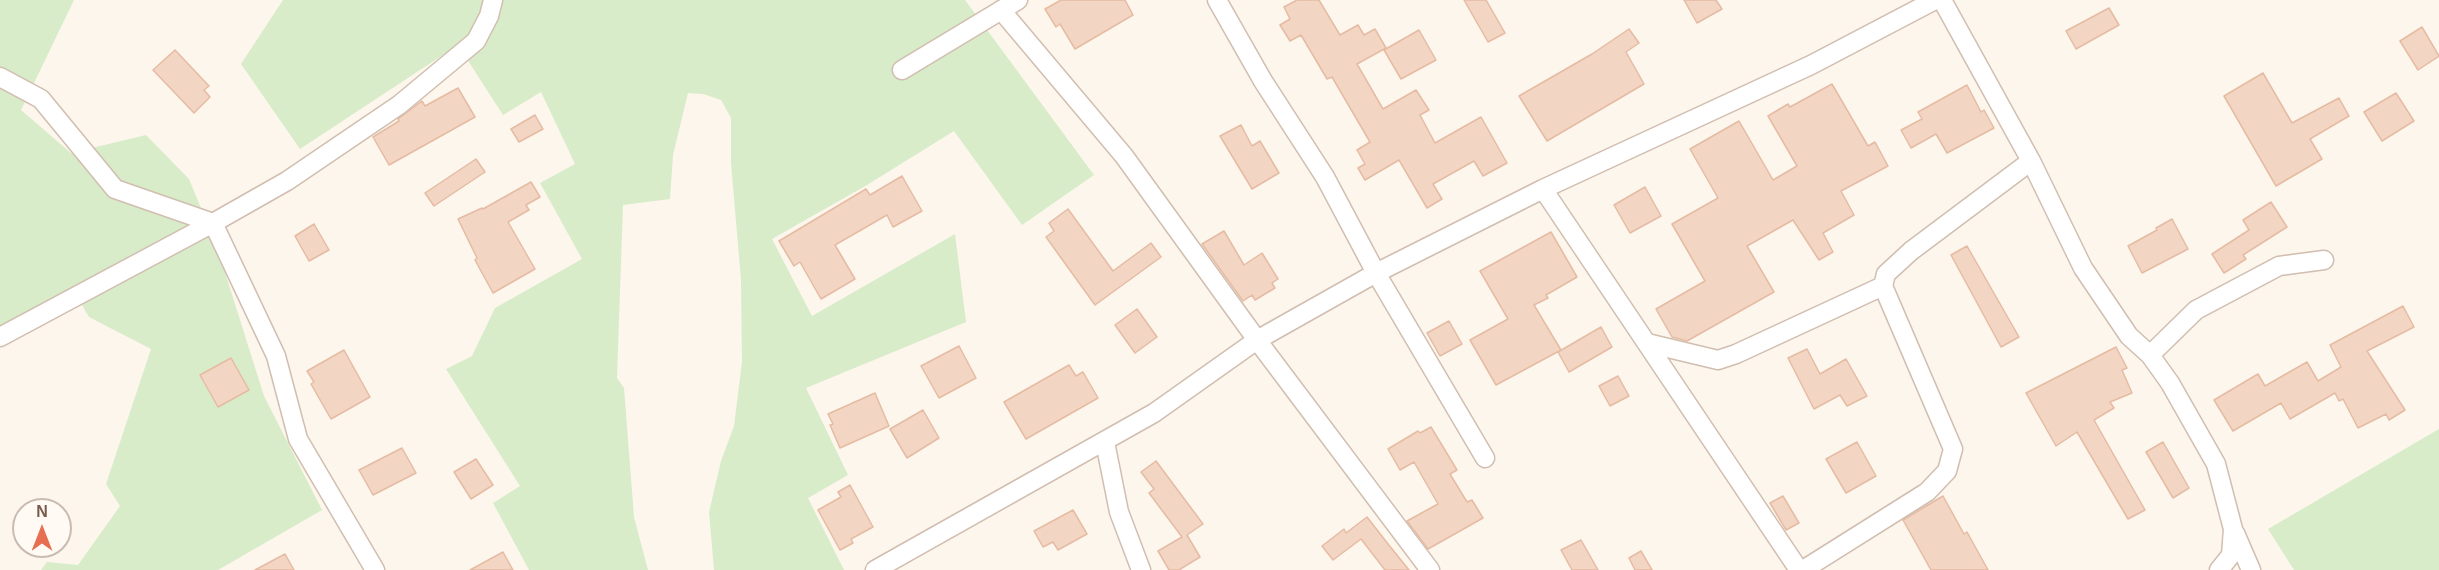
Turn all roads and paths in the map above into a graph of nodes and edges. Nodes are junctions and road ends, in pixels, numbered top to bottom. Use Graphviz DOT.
graph roads {
  1 [pos="493,0"];
  2 [pos="1018,0"];
  3 [pos="1217,0"];
  4 [pos="1935,0"];
  5 [pos="1942,0"];
  6 [pos="1000,10"];
  7 [pos="902,70"];
  8 [pos="0,77"];
  9 [pos="2031,161"];
  10 [pos="1543,189"];
  11 [pos="213,223"];
  12 [pos="2324,260"];
  13 [pos="1376,273"];
  14 [pos="1883,286"];
  15 [pos="0,337"];
  16 [pos="1257,340"];
  17 [pos="1647,343"];
  18 [pos="2150,355"];
  19 [pos="1105,442"];
  20 [pos="1485,458"];
  21 [pos="2233,529"];
  22 [pos="375,570"];
  23 [pos="875,570"];
  24 [pos="1141,570"];
  25 [pos="1430,570"];
  26 [pos="1801,570"];
  27 [pos="2219,570"];
  28 [pos="2251,570"];
  1 -- 11 [label="street"];
  2 -- 6 [label="street"];
  3 -- 13 [label="street"];
  4 -- 10 [label="street"];
  5 -- 9 [label="street"];
  6 -- 7 [label="street"];
  6 -- 16 [label="street"];
  8 -- 11 [label="street"];
  9 -- 14 [label="street"];
  9 -- 18 [label="street"];
  10 -- 13 [label="street"];
  10 -- 17 [label="street"];
  11 -- 15 [label="street"];
  11 -- 22 [label="street"];
  12 -- 18 [label="street"];
  13 -- 16 [label="street"];
  13 -- 20 [label="street"];
  14 -- 17 [label="street"];
  14 -- 26 [label="street"];
  16 -- 19 [label="street"];
  16 -- 25 [label="street"];
  17 -- 26 [label="street"];
  18 -- 21 [label="street"];
  19 -- 23 [label="street"];
  19 -- 24 [label="street"];
  21 -- 27 [label="street"];
  21 -- 28 [label="street"];
}
